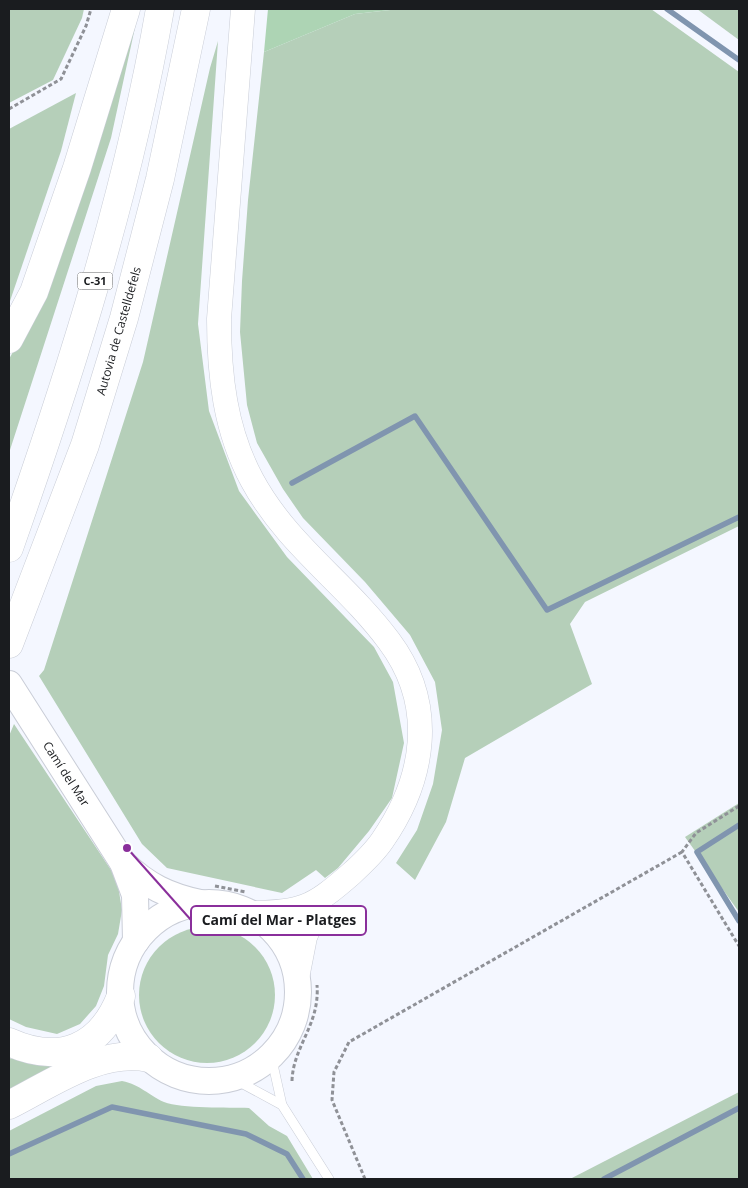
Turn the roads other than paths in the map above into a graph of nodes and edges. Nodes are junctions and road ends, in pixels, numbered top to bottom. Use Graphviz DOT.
graph roads {
  1 [pos="126,9"];
  2 [pos="160,9"];
  3 [pos="196,9"];
  4 [pos="243,9"];
  5 [pos="9,340"];
  6 [pos="9,548"];
  7 [pos="9,644"];
  8 [pos="9,684"];
  9 [pos="123,863"];
  10 [pos="206,895"];
  11 [pos="321,900"];
  12 [pos="252,903"];
  13 [pos="136,941"];
  14 [pos="307,979"];
  15 [pos="121,996"];
  16 [pos="9,1042"];
  17 [pos="273,1054"];
  18 [pos="149,1058"];
  19 [pos="232,1078"];
  20 [pos="9,1105"];
  21 [pos="282,1105"];
  22 [pos="329,1179"];
  1 -- 5 [label="highway"];
  2 -- 6 [label="highway, C-31"];
  3 -- 7 [label="highway, Autovia de Castelldefels / C-31"];
  4 -- 11 [label="street"];
  8 -- 9 [label="main road, Camí del Mar"];
  9 -- 10 [label="main road, Camí del Mar"];
  9 -- 13 [label="main road, Camí del Mar"];
  10 -- 12 [label="main road"];
  10 -- 13 [label="main road"];
  11 -- 12 [label="street"];
  11 -- 14 [label="street"];
  12 -- 14 [label="main road"];
  13 -- 15 [label="main road"];
  14 -- 17 [label="main road"];
  15 -- 16 [label="highway"];
  15 -- 18 [label="main road"];
  17 -- 19 [label="main road"];
  17 -- 21 [label="lane"];
  18 -- 19 [label="main road"];
  18 -- 20 [label="highway"];
  19 -- 21 [label="lane"];
  21 -- 22 [label="lane"];
}
